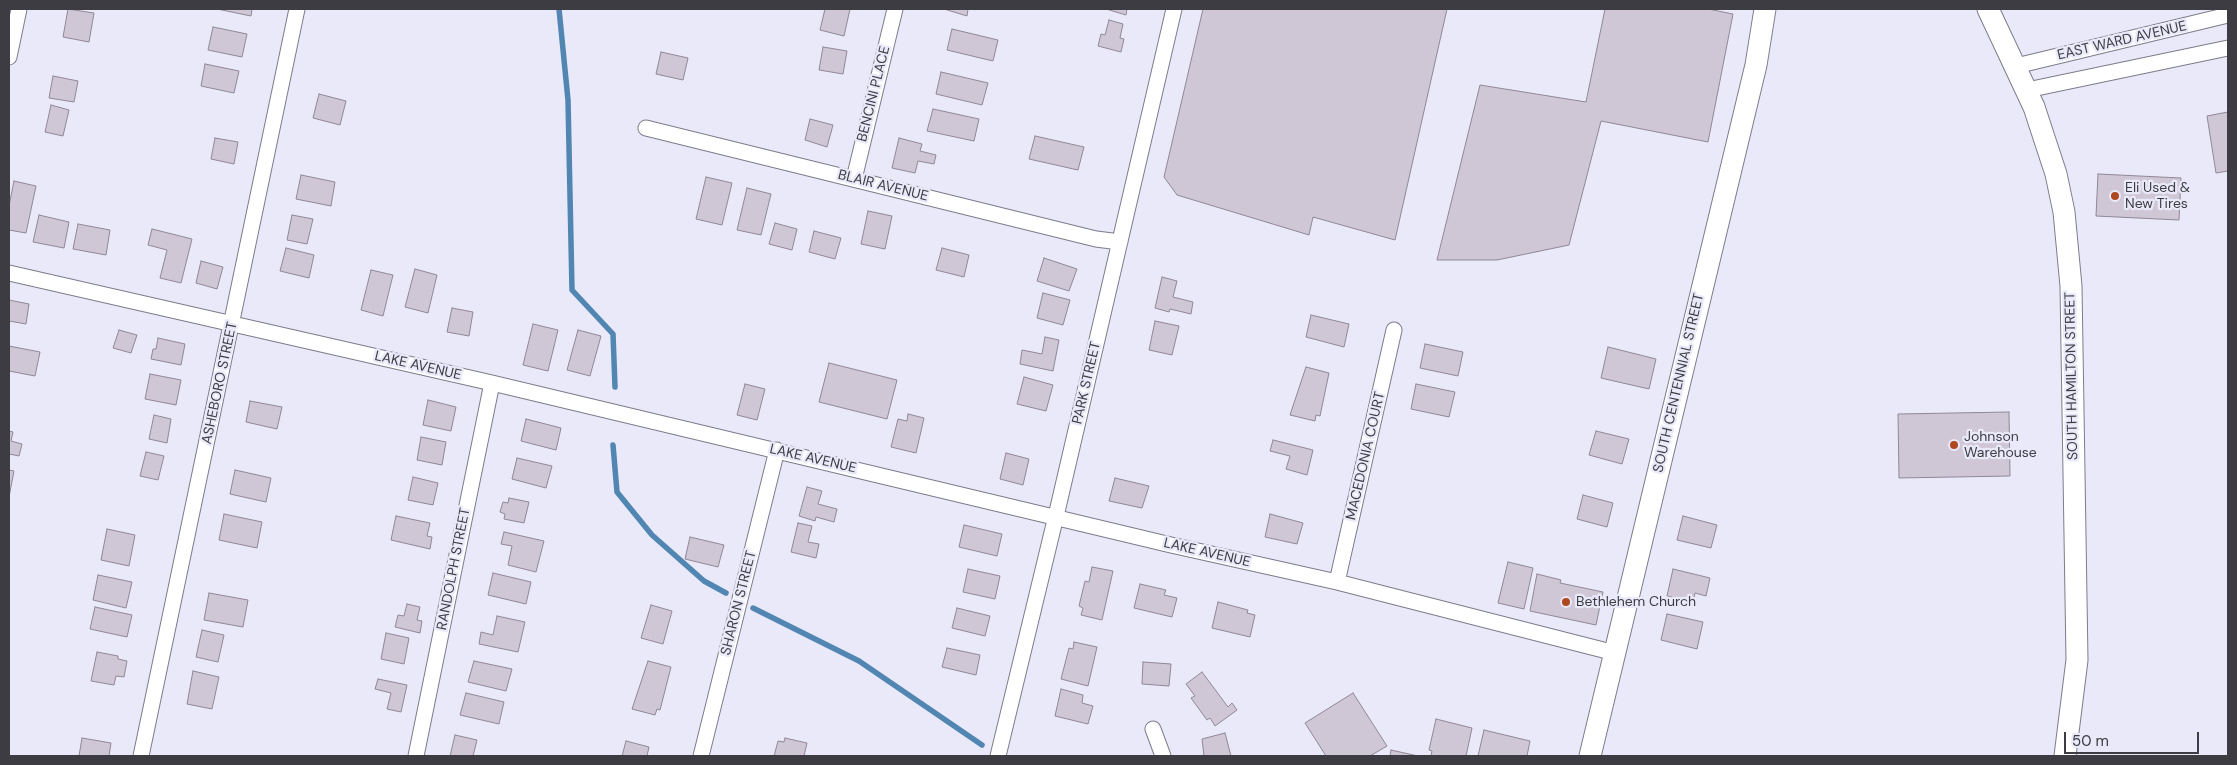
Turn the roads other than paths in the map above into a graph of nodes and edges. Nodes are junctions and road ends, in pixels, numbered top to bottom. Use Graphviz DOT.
graph roads {
  1 [pos="19,9"];
  2 [pos="297,9"];
  3 [pos="895,9"];
  4 [pos="1174,9"];
  5 [pos="1765,9"];
  6 [pos="1988,9"];
  7 [pos="2228,16"];
  8 [pos="2228,48"];
  9 [pos="9,58"];
  10 [pos="2016,66"];
  11 [pos="2026,90"];
  12 [pos="646,128"];
  13 [pos="854,179"];
  14 [pos="1120,242"];
  15 [pos="9,273"];
  16 [pos="232,324"];
  17 [pos="1394,330"];
  18 [pos="492,383"];
  19 [pos="777,450"];
  20 [pos="1056,516"];
  21 [pos="1337,582"];
  22 [pos="1615,653"];
  23 [pos="1153,729"];
  24 [pos="141,756"];
  25 [pos="416,756"];
  26 [pos="701,756"];
  27 [pos="998,756"];
  28 [pos="1163,756"];
  29 [pos="1590,756"];
  30 [pos="2065,756"];
  1 -- 9 [label="street"];
  2 -- 16 [label="street, ASHEBORO STREET"];
  3 -- 13 [label="street, BENCINI PLACE"];
  4 -- 14 [label="street, PARK STREET"];
  5 -- 22 [label="street, SOUTH CENTENNIAL STREET"];
  6 -- 10 [label="street, SOUTH HAMILTON STREET"];
  7 -- 10 [label="street, EAST WARD AVENUE"];
  8 -- 11 [label="street, EAST WARD AVENUE"];
  10 -- 11 [label="street, SOUTH HAMILTON STREET"];
  11 -- 30 [label="street, SOUTH HAMILTON STREET"];
  12 -- 13 [label="street, BLAIR AVENUE"];
  13 -- 14 [label="street, BLAIR AVENUE"];
  14 -- 20 [label="street, PARK STREET"];
  15 -- 16 [label="street, LAKE AVENUE"];
  16 -- 18 [label="street, LAKE AVENUE"];
  16 -- 24 [label="street, ASHEBORO STREET"];
  17 -- 21 [label="street, MACEDONIA COURT"];
  18 -- 19 [label="street, LAKE AVENUE"];
  18 -- 25 [label="street, RANDOLPH STREET"];
  19 -- 20 [label="street, LAKE AVENUE"];
  19 -- 26 [label="street, SHARON STREET"];
  20 -- 21 [label="street, LAKE AVENUE"];
  20 -- 27 [label="street, PARK STREET"];
  21 -- 22 [label="street, LAKE AVENUE"];
  22 -- 29 [label="street, SOUTH CENTENNIAL STREET"];
  23 -- 28 [label="street"];
}
